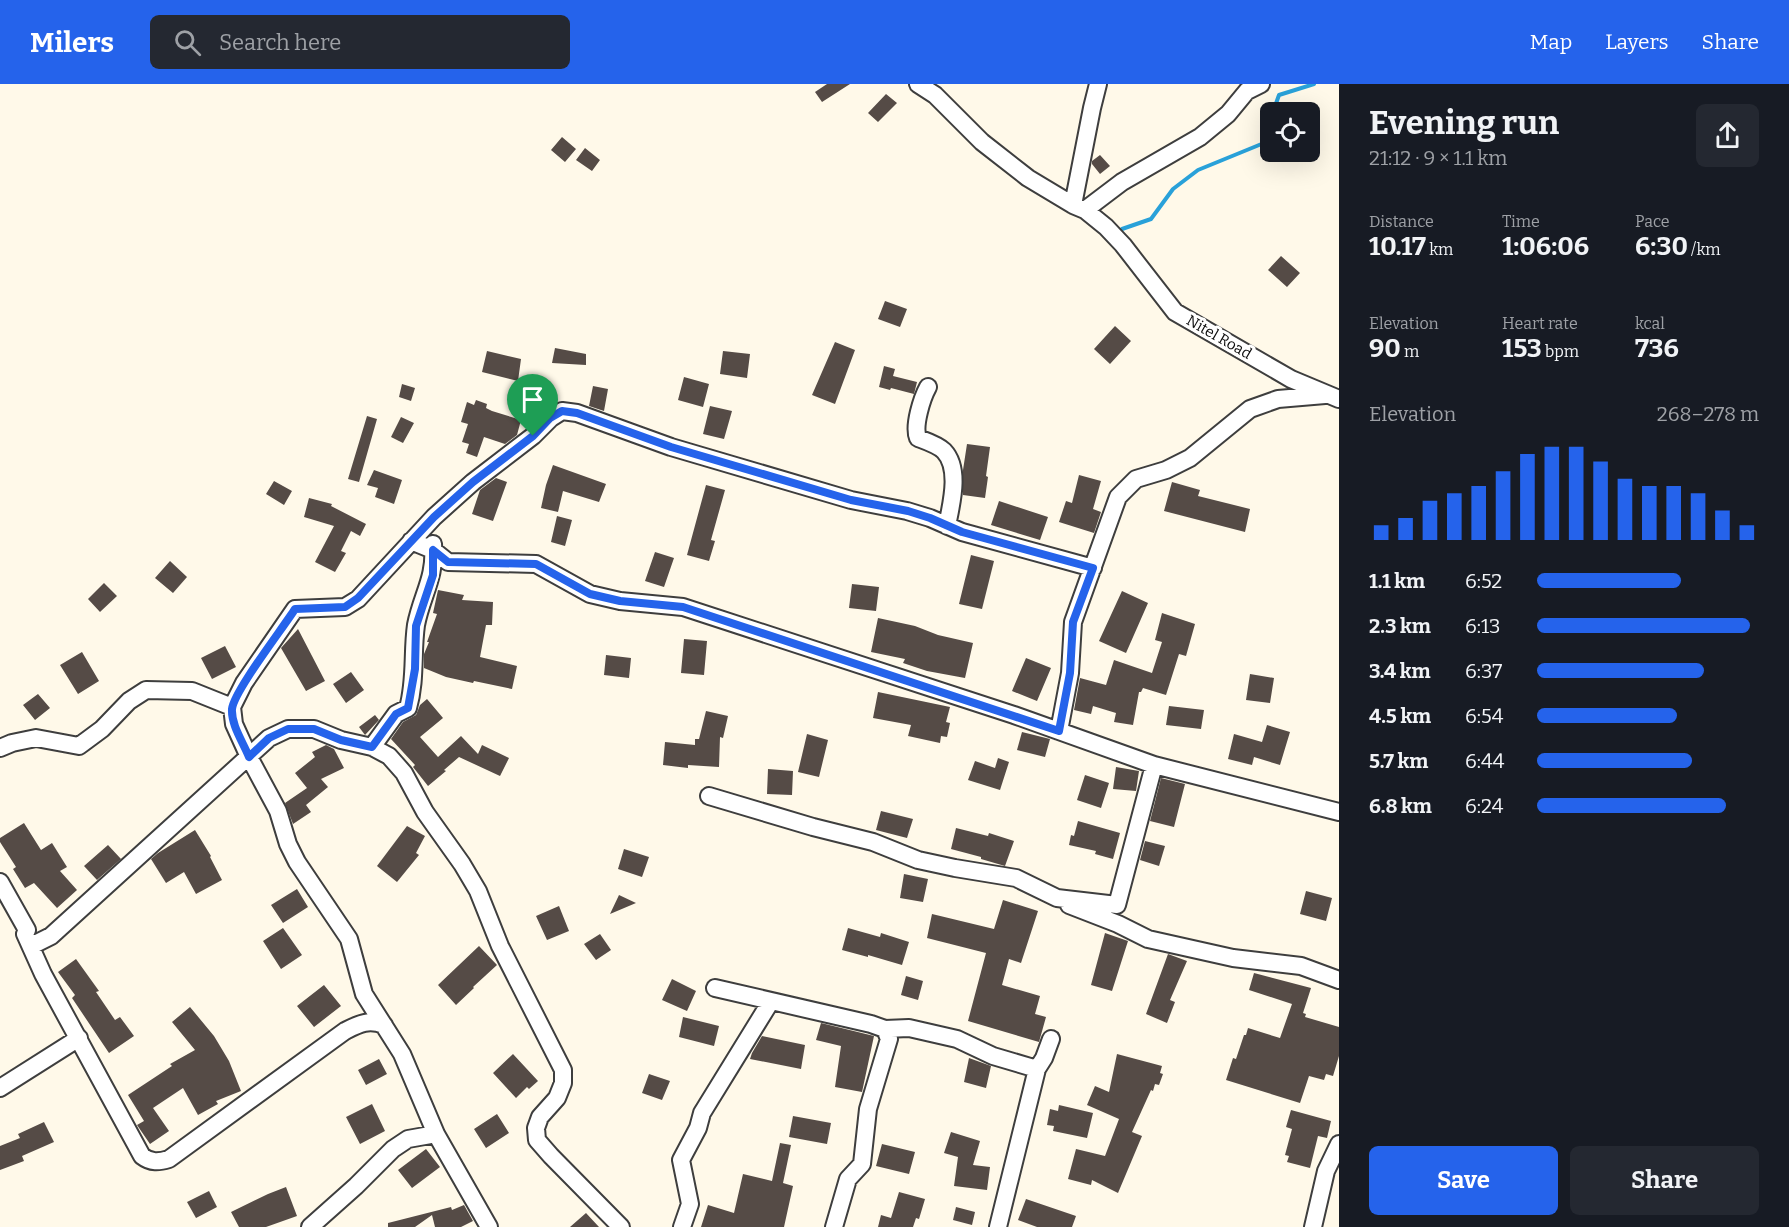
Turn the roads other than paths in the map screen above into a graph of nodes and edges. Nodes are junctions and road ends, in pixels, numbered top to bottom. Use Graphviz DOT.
graph roads {
  1 [pos="918,84"];
  2 [pos="1098,84"];
  3 [pos="1261,84"];
  4 [pos="1079,207"];
  5 [pos="928,387"];
  6 [pos="1334,397"];
  7 [pos="434,517"];
  8 [pos="947,526"];
  9 [pos="411,540"];
  10 [pos="433,550"];
  11 [pos="1093,568"];
  12 [pos="232,707"];
  13 [pos="1059,731"];
  14 [pos="372,747"];
  15 [pos="0,748"];
  16 [pos="249,757"];
  17 [pos="1154,765"];
  18 [pos="708,796"];
  19 [pos="1339,812"];
  20 [pos="1016,878"];
  21 [pos="0,882"];
  22 [pos="31,946"];
  23 [pos="1339,980"];
  24 [pos="715,988"];
  25 [pos="771,1001"];
  26 [pos="384,1025"];
  27 [pos="885,1029"];
  28 [pos="79,1038"];
  29 [pos="1051,1039"];
  30 [pos="1037,1069"];
  31 [pos="0,1088"];
  32 [pos="436,1134"];
  33 [pos="1339,1144"];
  34 [pos="310,1227"];
  35 [pos="489,1227"];
  36 [pos="621,1227"];
  37 [pos="682,1227"];
  38 [pos="834,1227"];
  39 [pos="998,1227"];
  40 [pos="1313,1227"];
  1 -- 4 [label="street, Nitel Road"];
  2 -- 4 [label="street"];
  3 -- 4 [label="street"];
  4 -- 6 [label="street, Nitel Road"];
  5 -- 8 [label="street"];
  6 -- 11 [label="street"];
  7 -- 8 [label="street"];
  7 -- 9 [label="street"];
  7 -- 10 [label="street"];
  8 -- 11 [label="street"];
  9 -- 10 [label="street"];
  9 -- 12 [label="street"];
  10 -- 13 [label="street"];
  10 -- 14 [label="street"];
  11 -- 13 [label="street"];
  12 -- 15 [label="street"];
  12 -- 16 [label="street"];
  13 -- 17 [label="street"];
  14 -- 16 [label="street"];
  14 -- 36 [label="street"];
  16 -- 22 [label="street"];
  16 -- 26 [label="street"];
  17 -- 19 [label="street"];
  17 -- 20 [label="street"];
  18 -- 20 [label="street"];
  20 -- 23 [label="street"];
  21 -- 22 [label="street"];
  22 -- 28 [label="street"];
  24 -- 25 [label="street"];
  25 -- 27 [label="street"];
  25 -- 37 [label="street"];
  26 -- 28 [label="street"];
  26 -- 32 [label="street"];
  27 -- 30 [label="street"];
  27 -- 38 [label="street"];
  28 -- 31 [label="street"];
  29 -- 30 [label="street"];
  30 -- 39 [label="street"];
  32 -- 34 [label="street"];
  32 -- 35 [label="street"];
  33 -- 40 [label="street"];
}
